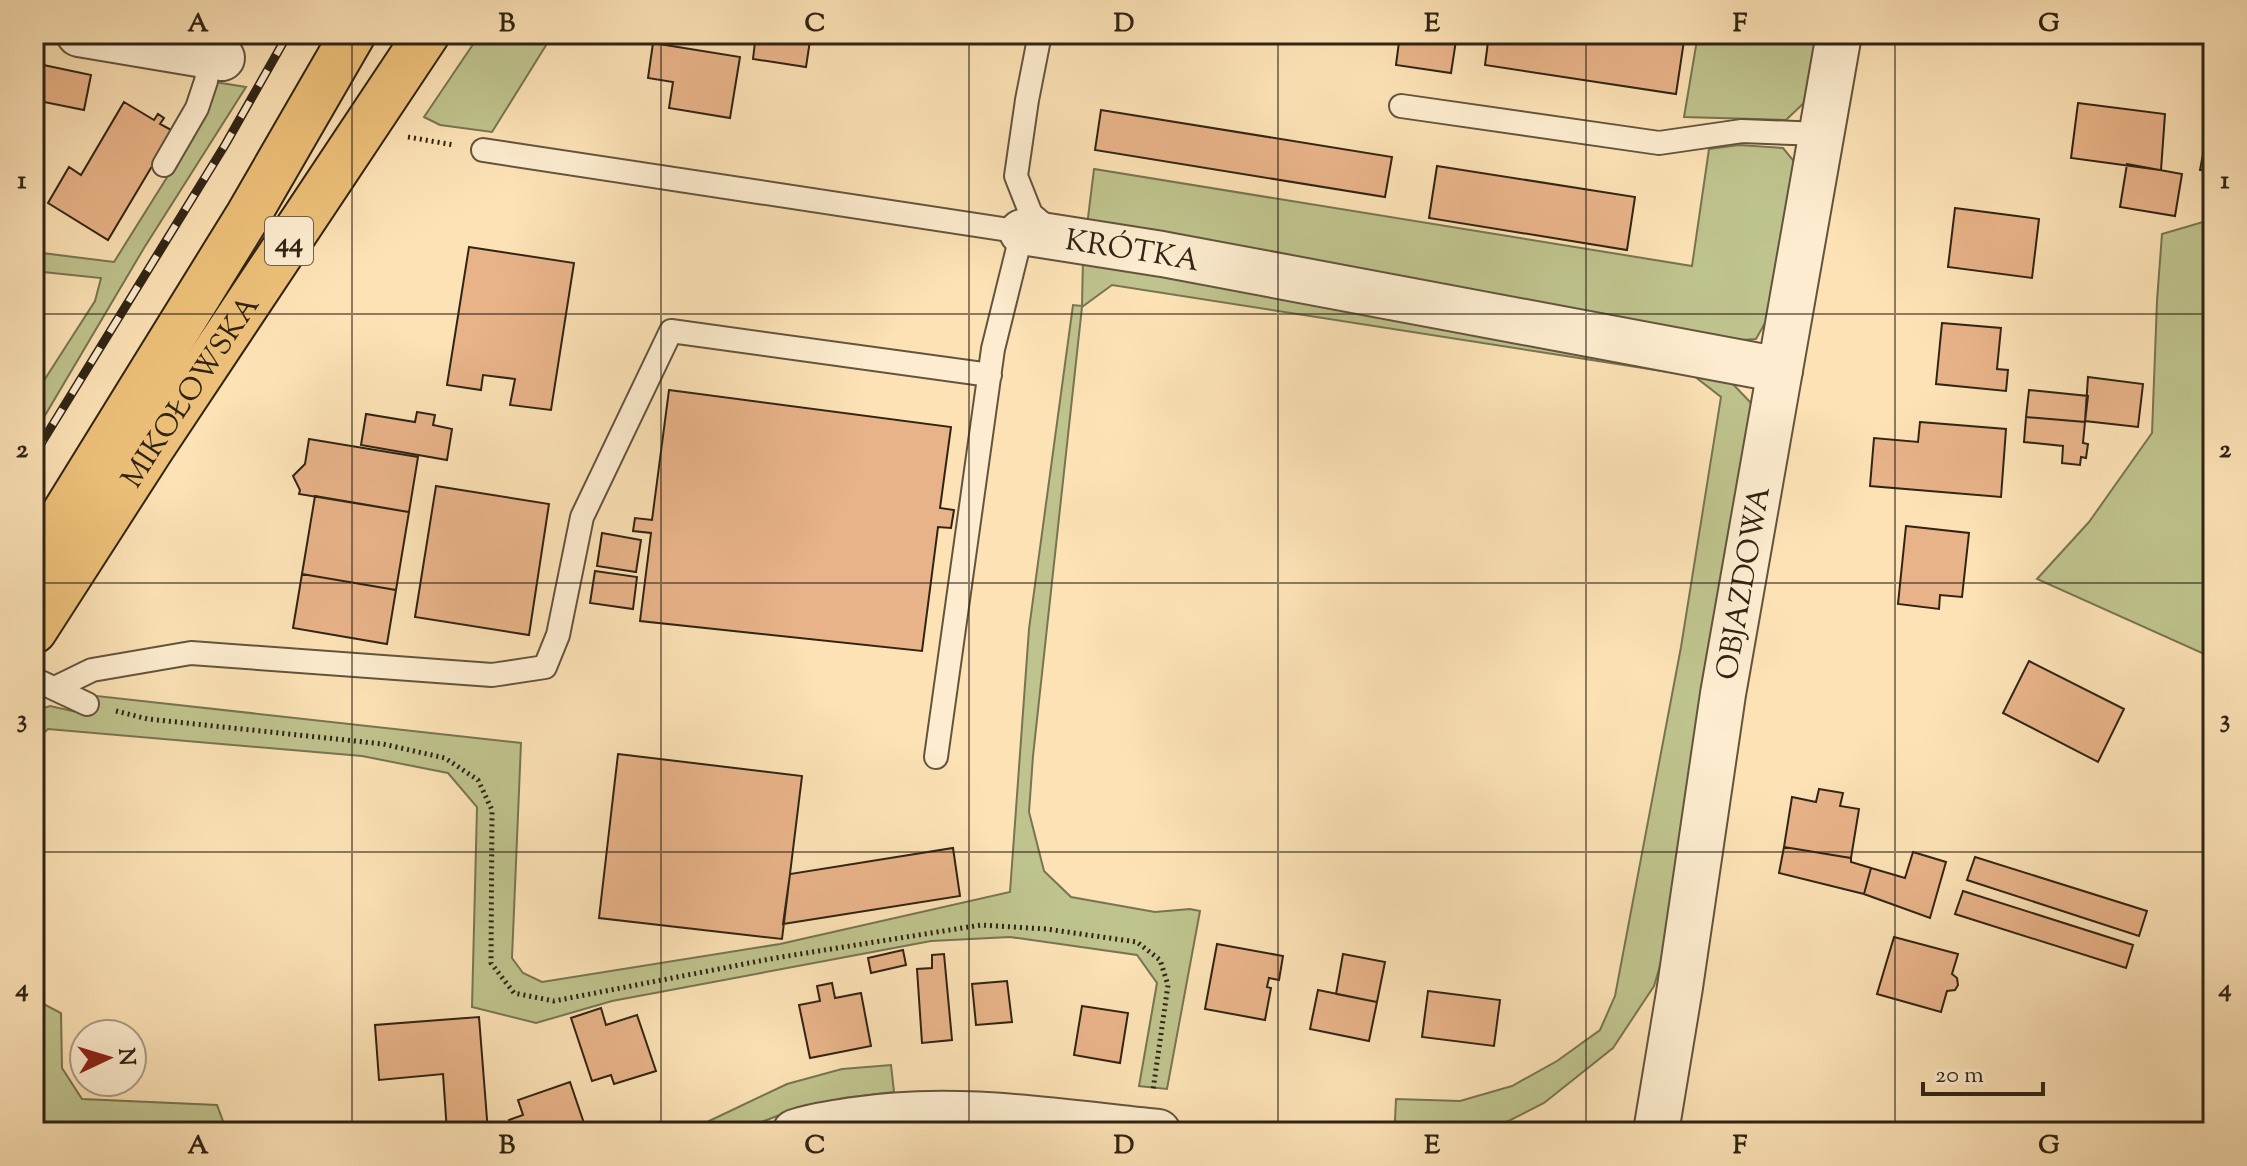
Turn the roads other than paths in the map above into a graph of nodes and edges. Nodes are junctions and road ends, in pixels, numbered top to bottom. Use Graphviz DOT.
graph roads {
  1 [pos="79,34"];
  2 [pos="353,34"];
  3 [pos="427,34"];
  4 [pos="1040,34"];
  5 [pos="1839,34"];
  6 [pos="216,57"];
  7 [pos="1401,106"];
  8 [pos="1821,134"];
  9 [pos="483,150"];
  10 [pos="164,165"];
  11 [pos="1041,235"];
  12 [pos="1780,370"];
  13 [pos="990,375"];
  14 [pos="34,562"];
  15 [pos="34,631"];
  16 [pos="34,679"];
  17 [pos="55,688"];
  18 [pos="87,704"];
  19 [pos="936,757"];
  20 [pos="1153,1131"];
  21 [pos="795,1132"];
  22 [pos="1656,1132"];
  1 -- 6 [label="street"];
  2 -- 14 [label="main road, MIKOŁOWSKA / 44"];
  3 -- 15 [label="main road, MIKOŁOWSKA / 44"];
  4 -- 11 [label="lane"];
  5 -- 8 [label="street, OBJAZDOWA"];
  6 -- 10 [label="lane"];
  7 -- 8 [label="lane"];
  8 -- 12 [label="street, OBJAZDOWA"];
  9 -- 11 [label="lane, KRÓTKA"];
  11 -- 12 [label="street, KRÓTKA"];
  11 -- 13 [label="lane"];
  12 -- 22 [label="street, OBJAZDOWA"];
  13 -- 17 [label="lane"];
  13 -- 19 [label="lane"];
  16 -- 17 [label="lane"];
  17 -- 18 [label="lane"];
  20 -- 21 [label="street"];
}
